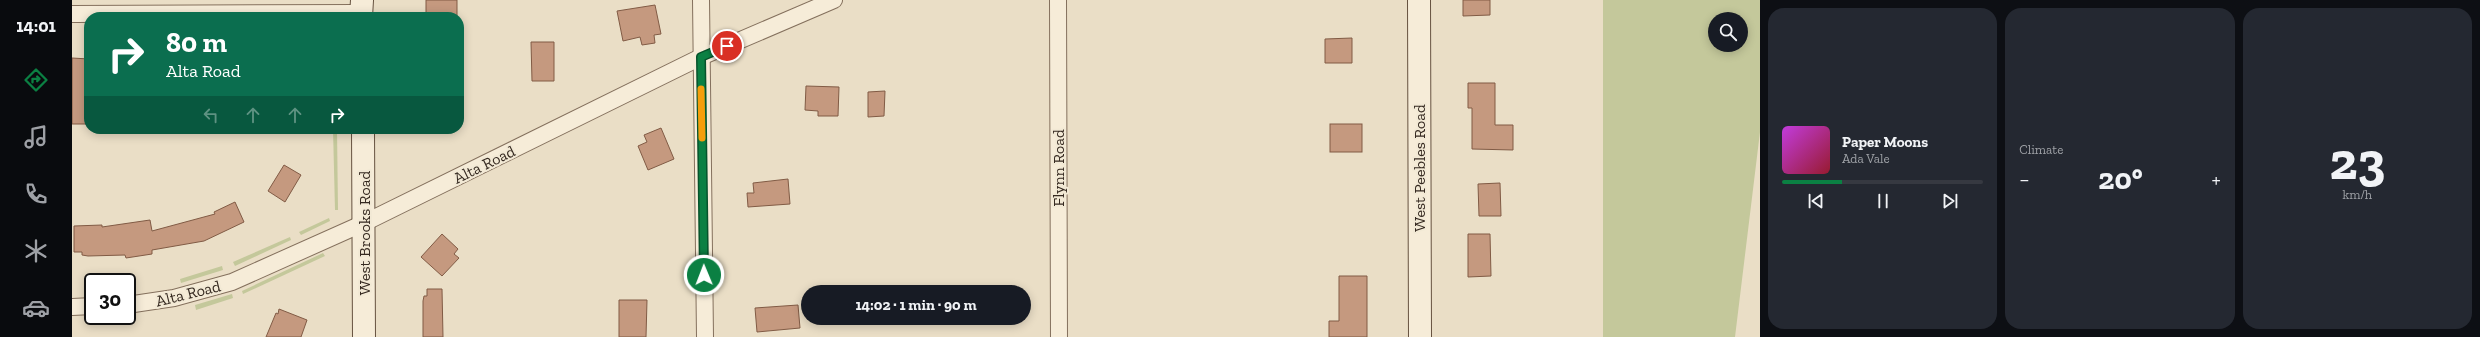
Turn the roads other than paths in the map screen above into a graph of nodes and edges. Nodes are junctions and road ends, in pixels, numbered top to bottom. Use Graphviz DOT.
graph roads {
  1 [pos="701,0"];
  2 [pos="834,0"];
  3 [pos="1058,0"];
  4 [pos="1419,0"];
  5 [pos="361,10"];
  6 [pos="216,12"];
  7 [pos="72,14"];
  8 [pos="84,14"];
  9 [pos="701,57"];
  10 [pos="363,134"];
  11 [pos="364,224"];
  12 [pos="136,304"];
  13 [pos="84,306"];
  14 [pos="72,307"];
  15 [pos="364,337"];
  16 [pos="705,337"];
  17 [pos="1059,337"];
  18 [pos="1420,337"];
  1 -- 9 [label="street"];
  2 -- 9 [label="street, Alta Road"];
  3 -- 17 [label="street, Flynn Road"];
  4 -- 18 [label="main road, West Peebles Road"];
  5 -- 6 [label="street"];
  7 -- 8 [label="street"];
  9 -- 11 [label="street, Alta Road"];
  9 -- 16 [label="street"];
  10 -- 11 [label="main road, West Brooks Road"];
  11 -- 12 [label="street, Alta Road"];
  11 -- 15 [label="main road, West Brooks Road"];
  13 -- 14 [label="street"];
}
